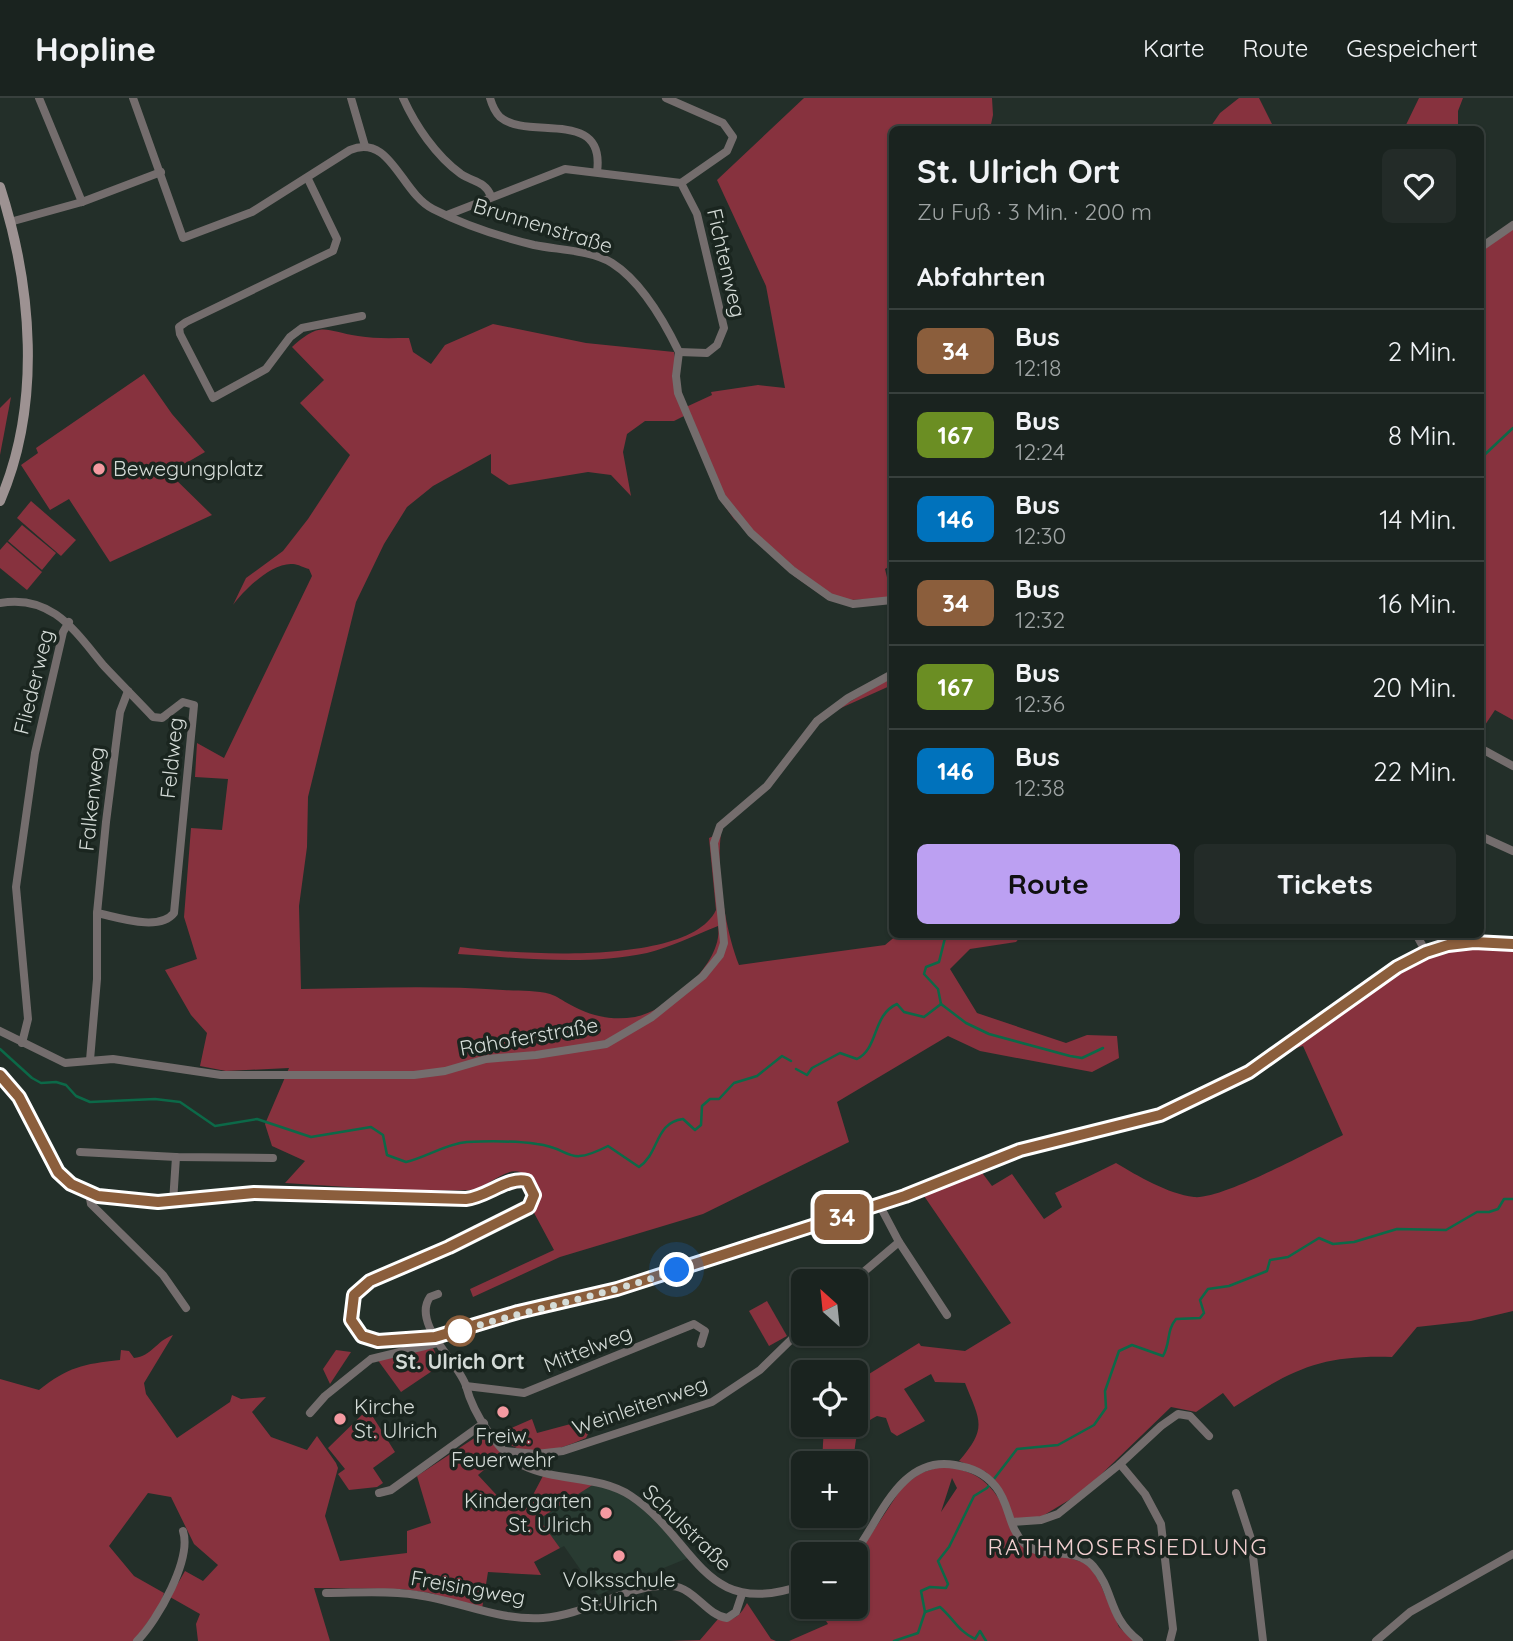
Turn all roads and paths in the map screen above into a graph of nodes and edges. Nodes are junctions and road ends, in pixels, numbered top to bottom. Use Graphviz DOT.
graph roads {
  1 [pos="39,98"];
  2 [pos="133,98"];
  3 [pos="351,98"];
  4 [pos="403,98"];
  5 [pos="500,98"];
  6 [pos="666,98"];
  7 [pos="490,100"];
  8 [pos="365,146"];
  9 [pos="161,172"];
  10 [pos="597,173"];
  11 [pos="308,179"];
  12 [pos="681,183"];
  13 [pos="0,187"];
  14 [pos="491,196"];
  15 [pos="82,202"];
  16 [pos="447,215"];
  17 [pos="10,222"];
  18 [pos="1513,225"];
  19 [pos="1484,245"];
  20 [pos="362,316"];
  21 [pos="680,352"];
  22 [pos="0,501"];
  23 [pos="889,600"];
  24 [pos="0,603"];
  25 [pos="69,622"];
  26 [pos="889,676"];
  27 [pos="128,691"];
  28 [pos="1484,750"];
  29 [pos="1513,766"];
  30 [pos="1484,838"];
  31 [pos="1513,851"];
  32 [pos="97,913"];
  33 [pos="1418,938"];
  34 [pos="1513,944"];
  35 [pos="1426,952"];
  36 [pos="0,1031"];
  37 [pos="22,1043"];
  38 [pos="90,1060"];
  39 [pos="0,1075"];
  40 [pos="80,1152"];
  41 [pos="176,1157"];
  42 [pos="273,1158"];
  43 [pos="89,1193"];
  44 [pos="173,1202"];
  45 [pos="879,1204"];
  46 [pos="899,1242"];
  47 [pos="867,1269"];
  48 [pos="438,1294"];
  49 [pos="186,1308"];
  50 [pos="947,1315"];
  51 [pos="436,1340"];
  52 [pos="791,1340"];
  53 [pos="701,1343"];
  54 [pos="466,1386"];
  55 [pos="310,1413"];
  56 [pos="484,1423"];
  57 [pos="1209,1436"];
  58 [pos="506,1451"];
  59 [pos="1120,1464"];
  60 [pos="379,1493"];
  61 [pos="1236,1493"];
  62 [pos="1012,1522"];
  63 [pos="183,1531"];
  64 [pos="862,1542"];
  65 [pos="1513,1554"];
  66 [pos="791,1588"];
  67 [pos="326,1593"];
  68 [pos="742,1594"];
  69 [pos="137,1641"];
  70 [pos="1139,1641"];
  71 [pos="1170,1641"];
  72 [pos="1263,1641"];
  73 [pos="1376,1641"];
  1 -- 15 [label="street"];
  2 -- 9 [label="street"];
  3 -- 8 [label="street"];
  4 -- 14 [label="street"];
  5 -- 7 [label="street"];
  6 -- 12 [label="street"];
  7 -- 10 [label="street"];
  8 -- 11 [label="street"];
  8 -- 16 [label="street, Brunnenstraße"];
  9 -- 11 [label="street"];
  9 -- 15 [label="street"];
  10 -- 12 [label="street"];
  10 -- 14 [label="street"];
  11 -- 20 [label="street"];
  12 -- 21 [label="street, Fichtenweg"];
  13 -- 17 [label="street"];
  14 -- 16 [label="street"];
  15 -- 17 [label="street"];
  16 -- 21 [label="street, Brunnenstraße"];
  17 -- 22 [label="street"];
  18 -- 19 [label="street"];
  21 -- 23 [label="street"];
  24 -- 25 [label="street, Feldweg"];
  25 -- 27 [label="street, Feldweg"];
  25 -- 37 [label="street, Fliederweg"];
  26 -- 38 [label="street, Rahoferstraße"];
  27 -- 32 [label="street, Falkenweg"];
  27 -- 32 [label="street, Feldweg"];
  28 -- 29 [label="street"];
  30 -- 31 [label="street"];
  32 -- 38 [label="street, Falkenweg"];
  33 -- 35 [label="street"];
  34 -- 35 [label="street"];
  35 -- 45 [label="street"];
  36 -- 37 [label="street, Rahoferstraße"];
  37 -- 38 [label="street, Rahoferstraße"];
  39 -- 43 [label="street"];
  40 -- 41 [label="street"];
  41 -- 42 [label="street"];
  41 -- 44 [label="street"];
  43 -- 44 [label="street"];
  43 -- 49 [label="street"];
  44 -- 51 [label="street"];
  45 -- 46 [label="street"];
  45 -- 51 [label="street"];
  46 -- 47 [label="street"];
  46 -- 50 [label="street"];
  48 -- 51 [label="street, Schulstraße"];
  51 -- 54 [label="street, Schulstraße"];
  51 -- 55 [label="street"];
  52 -- 58 [label="street, Weinleitenweg"];
  53 -- 54 [label="street, Mittelweg"];
  54 -- 56 [label="street, Schulstraße"];
  56 -- 58 [label="street, Schulstraße"];
  56 -- 60 [label="street"];
  57 -- 59 [label="street"];
  58 -- 68 [label="street, Schulstraße"];
  59 -- 62 [label="street"];
  59 -- 71 [label="street"];
  61 -- 72 [label="street"];
  62 -- 64 [label="street"];
  62 -- 70 [label="street"];
  63 -- 69 [label="street"];
  65 -- 73 [label="street"];
  66 -- 68 [label="street, Schulstraße"];
  67 -- 68 [label="street, Freisingweg"];
}
